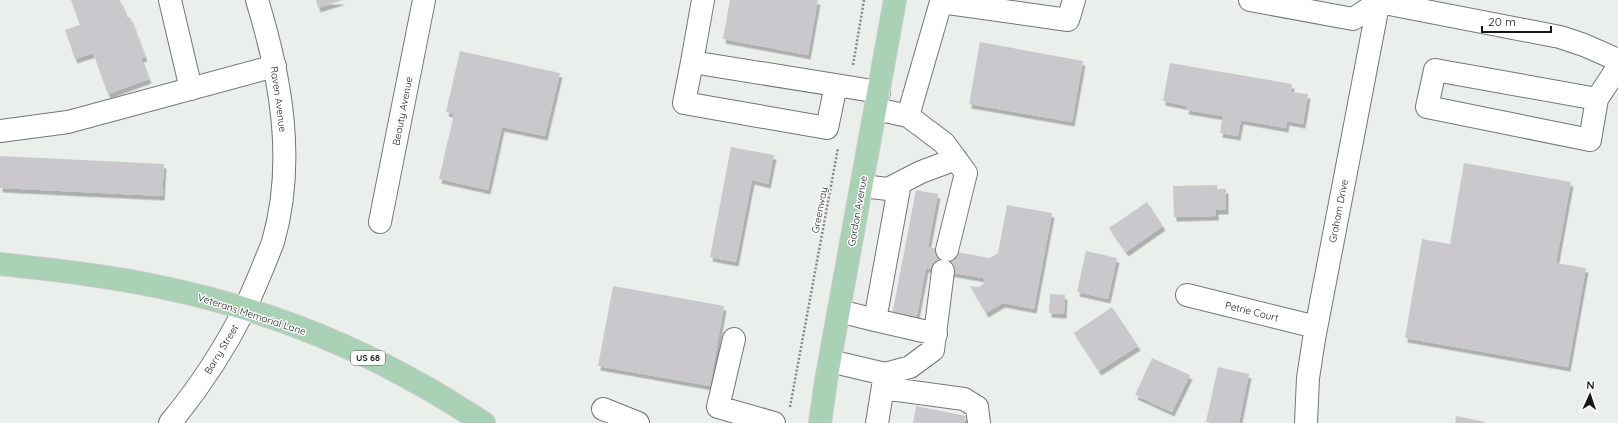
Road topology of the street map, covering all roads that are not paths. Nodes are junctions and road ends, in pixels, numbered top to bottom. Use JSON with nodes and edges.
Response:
{"nodes":[{"id":1,"x":170,"y":0,"type":"edge"},
{"id":2,"x":257,"y":0,"type":"edge"},
{"id":3,"x":424,"y":0,"type":"edge"},
{"id":4,"x":703,"y":0,"type":"edge"},
{"id":5,"x":895,"y":0,"type":"edge"},
{"id":6,"x":1074,"y":0,"type":"edge"},
{"id":7,"x":1250,"y":0,"type":"edge"},
{"id":8,"x":934,"y":1,"type":"edge"},
{"id":9,"x":1379,"y":1,"type":"edge"},
{"id":10,"x":1618,"y":60,"type":"edge"},
{"id":11,"x":692,"y":62,"type":"junction"},
{"id":12,"x":275,"y":66,"type":"junction"},
{"id":13,"x":1618,"y":67,"type":"edge"},
{"id":14,"x":843,"y":86,"type":"junction"},
{"id":15,"x":192,"y":89,"type":"junction"},
{"id":16,"x":1597,"y":99,"type":"junction"},
{"id":17,"x":878,"y":100,"type":"junction"},
{"id":18,"x":908,"y":116,"type":"junction"},
{"id":19,"x":0,"y":131,"type":"edge"},
{"id":20,"x":956,"y":160,"type":"junction"},
{"id":21,"x":900,"y":183,"type":"junction"},
{"id":22,"x":862,"y":186,"type":"junction"},
{"id":23,"x":281,"y":200,"type":"joint"},
{"id":24,"x":380,"y":222,"type":"dead end"},
{"id":25,"x":0,"y":264,"type":"edge"},
{"id":26,"x":1187,"y":295,"type":"dead end"},
{"id":27,"x":244,"y":309,"type":"junction"},
{"id":28,"x":839,"y":311,"type":"junction"},
{"id":29,"x":875,"y":320,"type":"junction"},
{"id":30,"x":1316,"y":327,"type":"junction"},
{"id":31,"x":936,"y":334,"type":"junction"},
{"id":32,"x":734,"y":339,"type":"dead end"},
{"id":33,"x":830,"y":362,"type":"junction"},
{"id":34,"x":884,"y":381,"type":"junction"},
{"id":35,"x":603,"y":409,"type":"dead end"},
{"id":36,"x":714,"y":415,"type":"edge"},
{"id":37,"x":180,"y":420,"type":"edge"},
{"id":38,"x":484,"y":423,"type":"edge"},
{"id":39,"x":638,"y":423,"type":"edge"},
{"id":40,"x":774,"y":423,"type":"edge"},
{"id":41,"x":820,"y":423,"type":"edge"},
{"id":42,"x":877,"y":423,"type":"edge"},
{"id":43,"x":980,"y":423,"type":"edge"},
{"id":44,"x":1306,"y":423,"type":"edge"}],
"edges":[{"from":1,"to":15,"type":"street"},
{"from":2,"to":12,"type":"street","name":"Raven Avenue"},
{"from":3,"to":24,"type":"street","name":"Beauty Avenue"},
{"from":4,"to":11,"type":"street"},
{"from":5,"to":17,"type":"main road","name":"Gordon Avenue"},
{"from":6,"to":8,"type":"street"},
{"from":7,"to":9,"type":"street"},
{"from":8,"to":18,"type":"street"},
{"from":9,"to":10,"type":"street"},
{"from":9,"to":30,"type":"street","name":"Graham Drive"},
{"from":11,"to":14,"type":"street"},
{"from":11,"to":14,"type":"street"},
{"from":12,"to":15,"type":"street"},
{"from":12,"to":23,"type":"street","name":"Raven Avenue"},
{"from":13,"to":16,"type":"street"},
{"from":14,"to":17,"type":"street"},
{"from":15,"to":19,"type":"street"},
{"from":16,"to":16,"type":"street"},
{"from":17,"to":18,"type":"street"},
{"from":17,"to":22,"type":"main road","name":"Gordon Avenue"},
{"from":18,"to":20,"type":"street"},
{"from":20,"to":21,"type":"street"},
{"from":20,"to":31,"type":"street"},
{"from":21,"to":22,"type":"street"},
{"from":21,"to":29,"type":"street"},
{"from":22,"to":28,"type":"main road","name":"Gordon Avenue"},
{"from":23,"to":27,"type":"street","name":"Barry Street"},
{"from":25,"to":27,"type":"main road","name":"Veterans Memorial Lane","number":"US 68"},
{"from":26,"to":30,"type":"street","name":"Petrie Court"},
{"from":27,"to":37,"type":"street","name":"Barry Street"},
{"from":27,"to":38,"type":"main road","name":"Veterans Memorial Lane","number":"US 68"},
{"from":28,"to":29,"type":"street"},
{"from":28,"to":33,"type":"main road","name":"Gordon Avenue"},
{"from":29,"to":31,"type":"street"},
{"from":30,"to":44,"type":"street","name":"Graham Drive"},
{"from":31,"to":34,"type":"street"},
{"from":32,"to":36,"type":"street"},
{"from":33,"to":34,"type":"street"},
{"from":33,"to":41,"type":"main road","name":"Gordon Avenue"},
{"from":34,"to":42,"type":"street"},
{"from":34,"to":43,"type":"street"},
{"from":35,"to":39,"type":"street"},
{"from":36,"to":40,"type":"street"}]}
